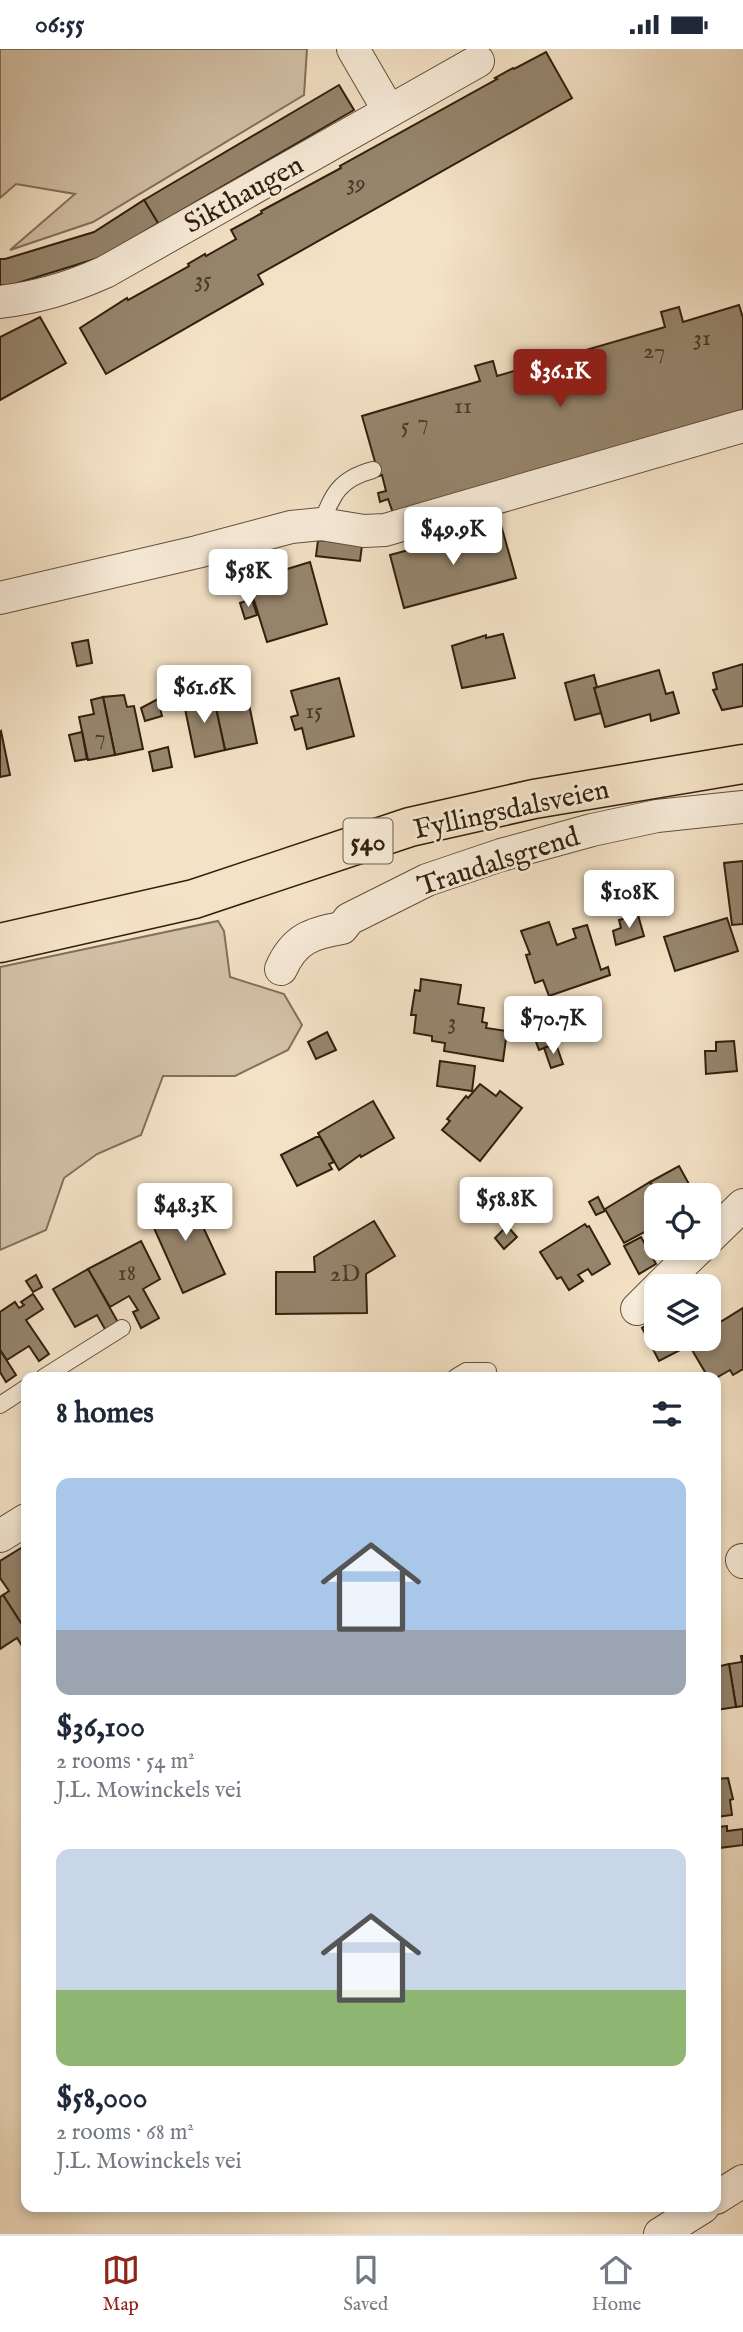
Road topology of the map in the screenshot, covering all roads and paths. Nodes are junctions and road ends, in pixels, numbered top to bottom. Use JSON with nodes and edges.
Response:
{"nodes":[{"id":1,"x":353,"y":49,"type":"edge"},
{"id":2,"x":478,"y":61,"type":"dead end"},
{"id":3,"x":389,"y":111,"type":"junction"},
{"id":4,"x":0,"y":302,"type":"edge"},
{"id":5,"x":743,"y":426,"type":"edge"},
{"id":6,"x":373,"y":470,"type":"dead end"},
{"id":7,"x":321,"y":524,"type":"junction"},
{"id":8,"x":0,"y":598,"type":"edge"},
{"id":9,"x":743,"y":764,"type":"edge"},
{"id":10,"x":743,"y":807,"type":"edge"},
{"id":11,"x":0,"y":943,"type":"edge"},
{"id":12,"x":281,"y":969,"type":"dead end"},
{"id":13,"x":743,"y":1205,"type":"edge"},
{"id":14,"x":721,"y":1226,"type":"edge"},
{"id":15,"x":687,"y":1260,"type":"edge"},
{"id":16,"x":672,"y":1274,"type":"edge"},
{"id":17,"x":122,"y":1328,"type":"dead end"},
{"id":18,"x":488,"y":1371,"type":"dead end"},
{"id":19,"x":52,"y":1372,"type":"edge"},
{"id":20,"x":464,"y":1372,"type":"edge"},
{"id":21,"x":21,"y":1391,"type":"edge"},
{"id":22,"x":0,"y":1405,"type":"edge"},
{"id":23,"x":21,"y":1523,"type":"edge"},
{"id":24,"x":0,"y":1536,"type":"edge"},
{"id":25,"x":743,"y":2181,"type":"edge"},
{"id":26,"x":721,"y":2195,"type":"edge"},
{"id":27,"x":695,"y":2212,"type":"edge"},
{"id":28,"x":660,"y":2234,"type":"edge"}],
"edges":[{"from":1,"to":3,"type":"street"},
{"from":2,"to":3,"type":"street","name":"Sikthaugen"},
{"from":3,"to":4,"type":"street","name":"Sikthaugen"},
{"from":5,"to":7,"type":"street"},
{"from":6,"to":7,"type":"lane"},
{"from":7,"to":8,"type":"street"},
{"from":9,"to":11,"type":"main road","name":"Fyllingsdalsveien","number":"540"},
{"from":10,"to":12,"type":"street","name":"Traudalsgrend"},
{"from":13,"to":14,"type":"street"},
{"from":15,"to":16,"type":"street"},
{"from":17,"to":19,"type":"lane"},
{"from":18,"to":20,"type":"lane"},
{"from":21,"to":22,"type":"lane"},
{"from":23,"to":24,"type":"street"},
{"from":25,"to":26,"type":"street"},
{"from":27,"to":28,"type":"street"}]}
